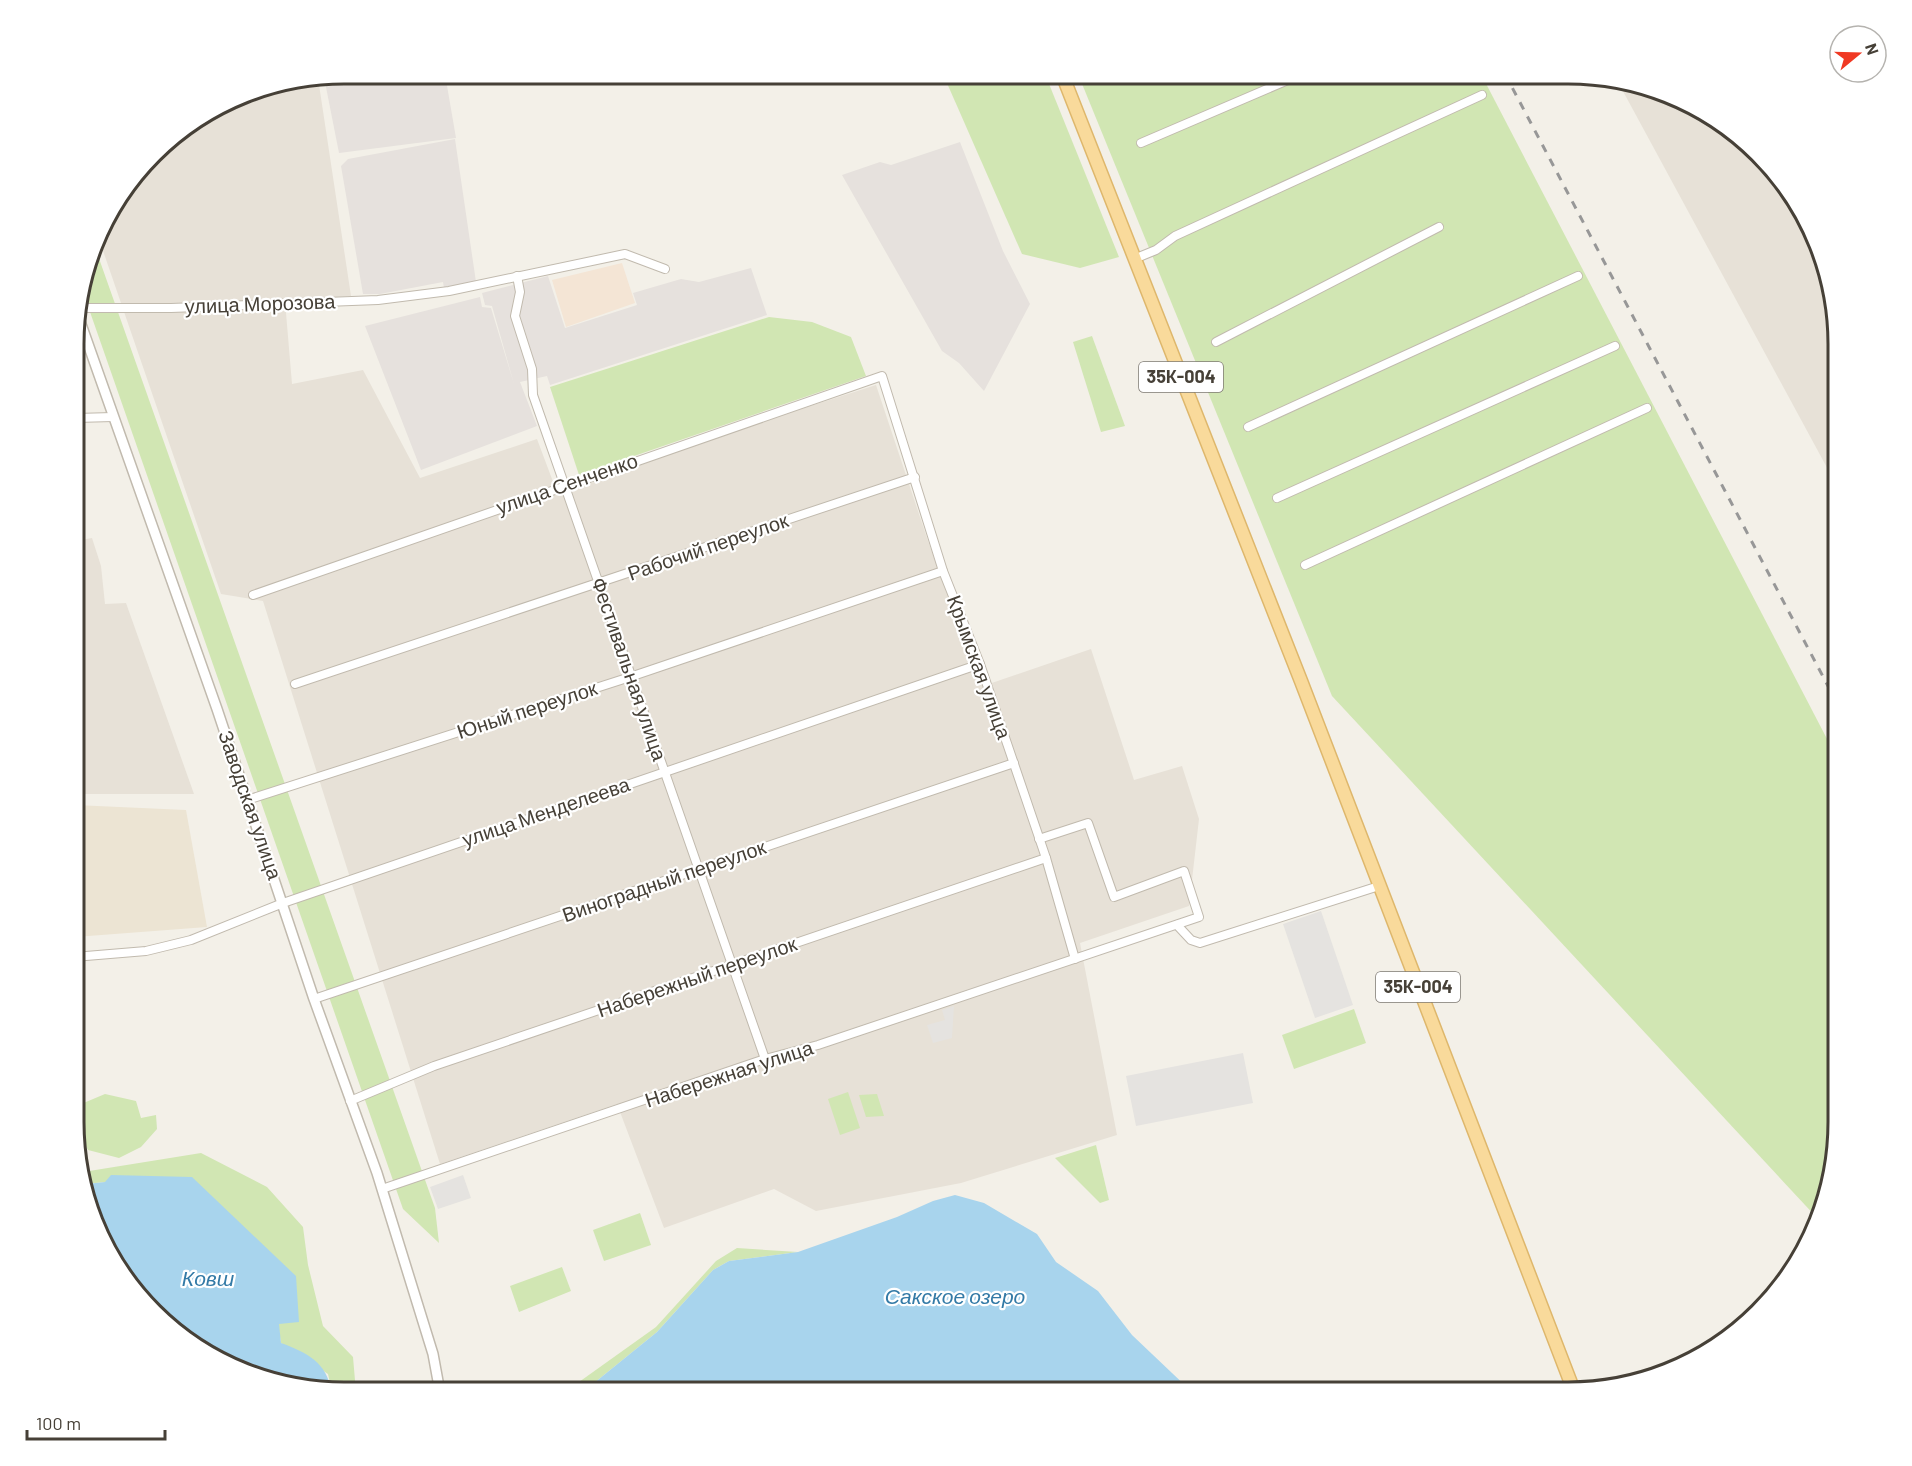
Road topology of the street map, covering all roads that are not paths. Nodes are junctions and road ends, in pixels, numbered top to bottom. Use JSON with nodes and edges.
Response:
{"nodes":[{"id":1,"x":1066,"y":84,"type":"edge"},
{"id":2,"x":1279,"y":84,"type":"edge"},
{"id":3,"x":1482,"y":94,"type":"dead end"},
{"id":4,"x":1141,"y":143,"type":"dead end"},
{"id":5,"x":1439,"y":228,"type":"dead end"},
{"id":6,"x":1134,"y":259,"type":"junction"},
{"id":7,"x":665,"y":269,"type":"dead end"},
{"id":8,"x":517,"y":276,"type":"junction"},
{"id":9,"x":1578,"y":276,"type":"dead end"},
{"id":10,"x":86,"y":309,"type":"edge"},
{"id":11,"x":85,"y":334,"type":"edge"},
{"id":12,"x":1216,"y":342,"type":"dead end"},
{"id":13,"x":1615,"y":346,"type":"dead end"},
{"id":14,"x":882,"y":376,"type":"joint"},
{"id":15,"x":1647,"y":408,"type":"dead end"},
{"id":16,"x":113,"y":417,"type":"junction"},
{"id":17,"x":84,"y":418,"type":"edge"},
{"id":18,"x":1248,"y":427,"type":"dead end"},
{"id":19,"x":915,"y":477,"type":"junction"},
{"id":20,"x":564,"y":485,"type":"junction"},
{"id":21,"x":1277,"y":498,"type":"dead end"},
{"id":22,"x":1305,"y":565,"type":"dead end"},
{"id":23,"x":943,"y":571,"type":"junction"},
{"id":24,"x":599,"y":584,"type":"junction"},
{"id":25,"x":253,"y":595,"type":"dead end"},
{"id":26,"x":980,"y":664,"type":"junction"},
{"id":27,"x":632,"y":676,"type":"junction"},
{"id":28,"x":295,"y":684,"type":"dead end"},
{"id":29,"x":1014,"y":763,"type":"junction"},
{"id":30,"x":665,"y":772,"type":"junction"},
{"id":31,"x":247,"y":800,"type":"junction"},
{"id":32,"x":1039,"y":838,"type":"junction"},
{"id":33,"x":1046,"y":858,"type":"junction"},
{"id":34,"x":699,"y":869,"type":"junction"},
{"id":35,"x":1379,"y":886,"type":"junction"},
{"id":36,"x":283,"y":903,"type":"junction"},
{"id":37,"x":1177,"y":925,"type":"junction"},
{"id":38,"x":84,"y":956,"type":"edge"},
{"id":39,"x":1075,"y":959,"type":"junction"},
{"id":40,"x":732,"y":966,"type":"junction"},
{"id":41,"x":314,"y":999,"type":"junction"},
{"id":42,"x":765,"y":1059,"type":"junction"},
{"id":43,"x":350,"y":1101,"type":"junction"},
{"id":44,"x":382,"y":1190,"type":"junction"},
{"id":45,"x":438,"y":1382,"type":"edge"},
{"id":46,"x":1570,"y":1382,"type":"edge"}],
"edges":[{"from":1,"to":6,"type":"main road","number":"35К-004"},
{"from":2,"to":4,"type":"street"},
{"from":3,"to":6,"type":"street"},
{"from":5,"to":12,"type":"street"},
{"from":6,"to":35,"type":"main road","number":"35К-004"},
{"from":7,"to":8,"type":"street","name":"улица Морозова"},
{"from":8,"to":10,"type":"street","name":"улица Морозова"},
{"from":8,"to":20,"type":"street","name":"Фестивальная улица"},
{"from":9,"to":18,"type":"street"},
{"from":11,"to":16,"type":"street","name":"Заводская улица"},
{"from":13,"to":21,"type":"street"},
{"from":14,"to":19,"type":"street","name":"Крымская улица"},
{"from":14,"to":20,"type":"street","name":"улица Сенченко"},
{"from":15,"to":22,"type":"street"},
{"from":16,"to":17,"type":"street"},
{"from":16,"to":31,"type":"street","name":"Заводская улица"},
{"from":19,"to":23,"type":"street","name":"Крымская улица"},
{"from":19,"to":24,"type":"street","name":"Рабочий переулок"},
{"from":20,"to":24,"type":"street","name":"Фестивальная улица"},
{"from":20,"to":25,"type":"street","name":"улица Сенченко"},
{"from":23,"to":26,"type":"street","name":"Крымская улица"},
{"from":23,"to":27,"type":"street","name":"Юный переулок"},
{"from":24,"to":27,"type":"street","name":"Фестивальная улица"},
{"from":24,"to":28,"type":"street","name":"Рабочий переулок"},
{"from":26,"to":29,"type":"street","name":"Крымская улица"},
{"from":26,"to":30,"type":"street","name":"улица Менделеева"},
{"from":27,"to":30,"type":"street","name":"Фестивальная улица"},
{"from":27,"to":31,"type":"street","name":"Юный переулок"},
{"from":29,"to":32,"type":"street","name":"Крымская улица"},
{"from":29,"to":34,"type":"street","name":"Виноградный переулок"},
{"from":30,"to":34,"type":"street","name":"Фестивальная улица"},
{"from":30,"to":36,"type":"street","name":"улица Менделеева"},
{"from":31,"to":36,"type":"street","name":"Заводская улица"},
{"from":32,"to":33,"type":"street","name":"Крымская улица"},
{"from":32,"to":37,"type":"street","name":"Набережная улица"},
{"from":33,"to":39,"type":"street","name":"Крымская улица"},
{"from":33,"to":40,"type":"street","name":"Набережный переулок"},
{"from":34,"to":40,"type":"street","name":"Фестивальная улица"},
{"from":34,"to":41,"type":"street","name":"Виноградный переулок"},
{"from":35,"to":37,"type":"street"},
{"from":35,"to":46,"type":"main road","number":"35К-004"},
{"from":36,"to":38,"type":"street","name":"улица Менделеева"},
{"from":36,"to":41,"type":"street","name":"Заводская улица"},
{"from":37,"to":39,"type":"street","name":"Набережная улица"},
{"from":39,"to":42,"type":"street","name":"Набережная улица"},
{"from":40,"to":42,"type":"street","name":"Фестивальная улица"},
{"from":40,"to":43,"type":"street","name":"Набережный переулок"},
{"from":41,"to":43,"type":"street","name":"Заводская улица"},
{"from":42,"to":44,"type":"street","name":"Набережная улица"},
{"from":43,"to":44,"type":"street","name":"Заводская улица"},
{"from":44,"to":45,"type":"street","name":"Заводская улица"}]}
